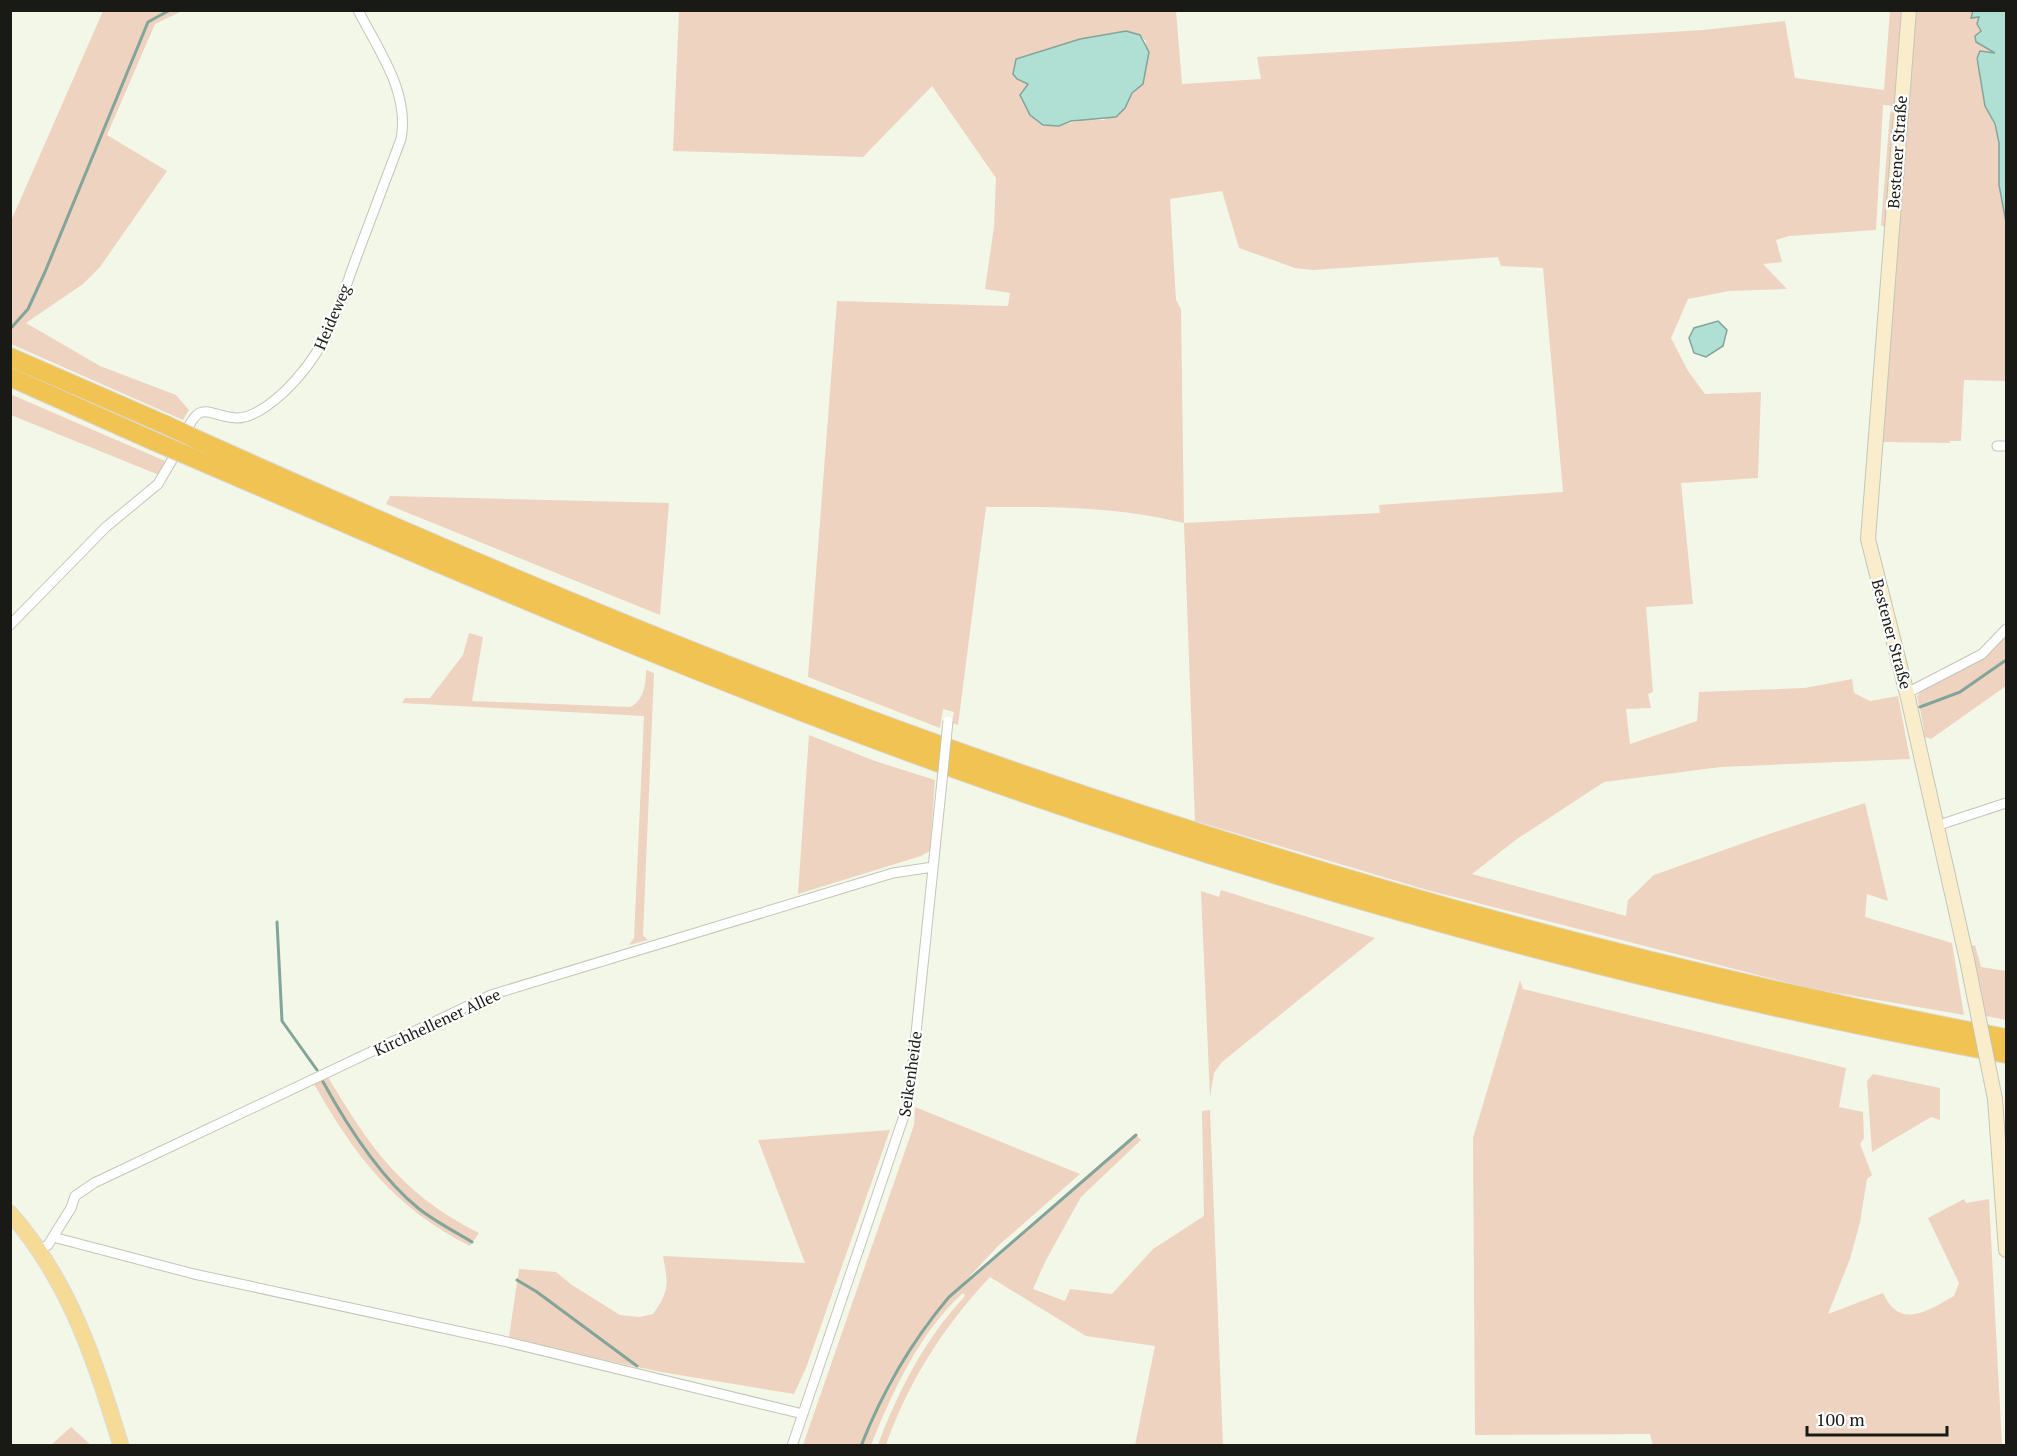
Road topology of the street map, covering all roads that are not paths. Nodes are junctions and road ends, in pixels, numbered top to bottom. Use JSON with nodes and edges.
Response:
{"nodes":[{"id":1,"x":358,"y":10,"type":"edge"},
{"id":2,"x":1909,"y":10,"type":"edge"},
{"id":3,"x":10,"y":357,"type":"edge"},
{"id":4,"x":10,"y":377,"type":"edge"},
{"id":5,"x":10,"y":625,"type":"edge"},
{"id":6,"x":2007,"y":629,"type":"edge"},
{"id":7,"x":1908,"y":696,"type":"junction"},
{"id":8,"x":948,"y":721,"type":"dead end"},
{"id":9,"x":2007,"y":803,"type":"edge"},
{"id":10,"x":1936,"y":826,"type":"junction"},
{"id":11,"x":933,"y":867,"type":"junction"},
{"id":12,"x":2007,"y":1038,"type":"edge"},
{"id":13,"x":2007,"y":1054,"type":"edge"},
{"id":14,"x":10,"y":1213,"type":"edge"},
{"id":15,"x":53,"y":1237,"type":"junction"},
{"id":16,"x":38,"y":1250,"type":"junction"},
{"id":17,"x":2007,"y":1250,"type":"edge"},
{"id":18,"x":803,"y":1414,"type":"junction"},
{"id":19,"x":121,"y":1446,"type":"edge"},
{"id":20,"x":792,"y":1446,"type":"edge"}],
"edges":[{"from":1,"to":5,"type":"street","name":"Heideweg"},
{"from":2,"to":7,"type":"street","name":"Bestener Straße"},
{"from":3,"to":12,"type":"highway","bridge":true},
{"from":4,"to":13,"type":"highway","bridge":true},
{"from":6,"to":7,"type":"street"},
{"from":7,"to":10,"type":"street","name":"Bestener Straße"},
{"from":8,"to":11,"type":"street","name":"Seikenheide","bridge":true},
{"from":9,"to":10,"type":"street"},
{"from":10,"to":17,"type":"street","name":"Bestener Straße","bridge":true},
{"from":11,"to":15,"type":"street","name":"Kirchhellener Allee"},
{"from":11,"to":18,"type":"street","name":"Seikenheide"},
{"from":14,"to":16,"type":"main road"},
{"from":15,"to":16,"type":"street","name":"Kirchhellener Allee"},
{"from":15,"to":18,"type":"street"},
{"from":16,"to":19,"type":"main road"},
{"from":18,"to":20,"type":"street","name":"Seikenheide"}]}
